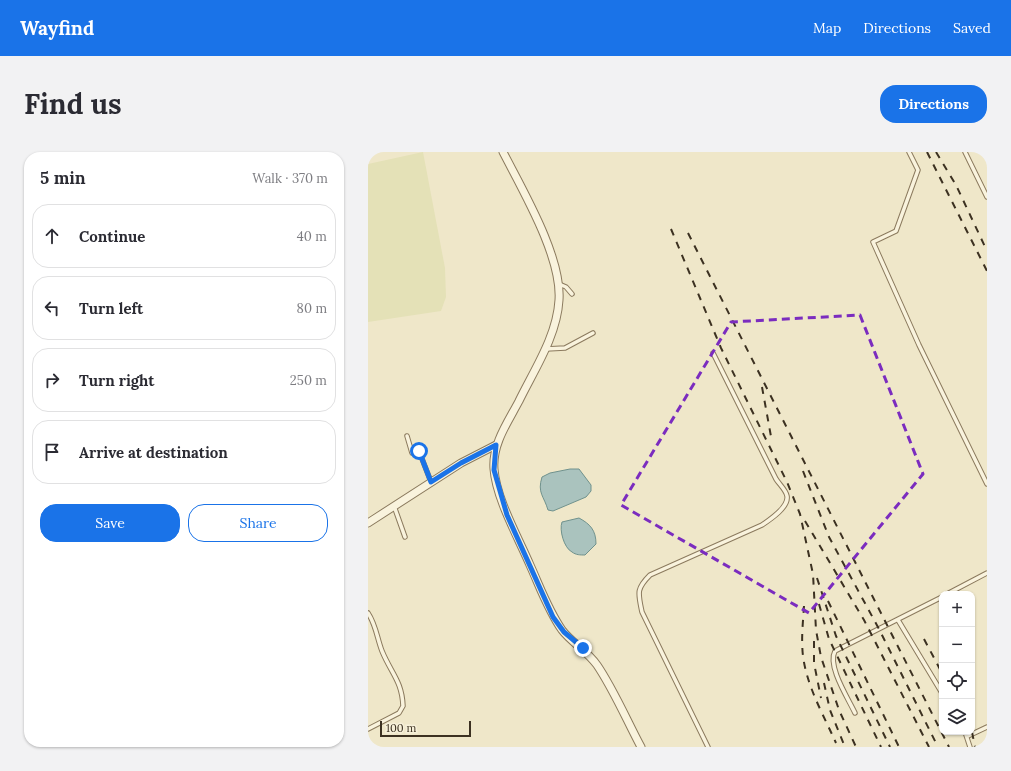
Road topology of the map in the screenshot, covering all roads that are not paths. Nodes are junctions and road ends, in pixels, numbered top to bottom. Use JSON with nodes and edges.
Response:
{"nodes":[{"id":1,"x":503,"y":152,"type":"edge"},
{"id":2,"x":909,"y":152,"type":"edge"},
{"id":3,"x":965,"y":152,"type":"edge"},
{"id":4,"x":987,"y":197,"type":"edge"},
{"id":5,"x":558,"y":284,"type":"junction"},
{"id":6,"x":572,"y":294,"type":"dead end"},
{"id":7,"x":593,"y":333,"type":"dead end"},
{"id":8,"x":545,"y":349,"type":"junction"},
{"id":9,"x":713,"y":353,"type":"dead end"},
{"id":10,"x":407,"y":436,"type":"dead end"},
{"id":11,"x":496,"y":445,"type":"junction"},
{"id":12,"x":431,"y":482,"type":"junction"},
{"id":13,"x":987,"y":484,"type":"edge"},
{"id":14,"x":394,"y":506,"type":"junction"},
{"id":15,"x":368,"y":523,"type":"edge"},
{"id":16,"x":405,"y":537,"type":"dead end"},
{"id":17,"x":987,"y":574,"type":"edge"},
{"id":18,"x":953,"y":591,"type":"edge"},
{"id":19,"x":939,"y":599,"type":"edge"},
{"id":20,"x":368,"y":613,"type":"edge"},
{"id":21,"x":898,"y":620,"type":"junction"},
{"id":22,"x":939,"y":688,"type":"edge"},
{"id":23,"x":855,"y":713,"type":"dead end"},
{"id":24,"x":987,"y":727,"type":"edge"},
{"id":25,"x":368,"y":729,"type":"edge"},
{"id":26,"x":975,"y":731,"type":"edge"},
{"id":27,"x":966,"y":735,"type":"edge"},
{"id":28,"x":641,"y":747,"type":"edge"},
{"id":29,"x":708,"y":747,"type":"edge"},
{"id":30,"x":970,"y":747,"type":"edge"}],
"edges":[{"from":1,"to":5,"type":"street"},
{"from":2,"to":13,"type":"lane"},
{"from":3,"to":4,"type":"lane"},
{"from":5,"to":6,"type":"lane"},
{"from":5,"to":8,"type":"street"},
{"from":7,"to":8,"type":"lane"},
{"from":8,"to":11,"type":"street"},
{"from":9,"to":29,"type":"lane"},
{"from":10,"to":12,"type":"lane"},
{"from":11,"to":12,"type":"street"},
{"from":11,"to":28,"type":"street"},
{"from":12,"to":14,"type":"street"},
{"from":14,"to":15,"type":"street"},
{"from":14,"to":16,"type":"lane"},
{"from":17,"to":18,"type":"lane"},
{"from":19,"to":21,"type":"lane"},
{"from":20,"to":25,"type":"lane"},
{"from":21,"to":22,"type":"lane"},
{"from":21,"to":23,"type":"lane"},
{"from":24,"to":26,"type":"lane"},
{"from":27,"to":30,"type":"lane"}]}
